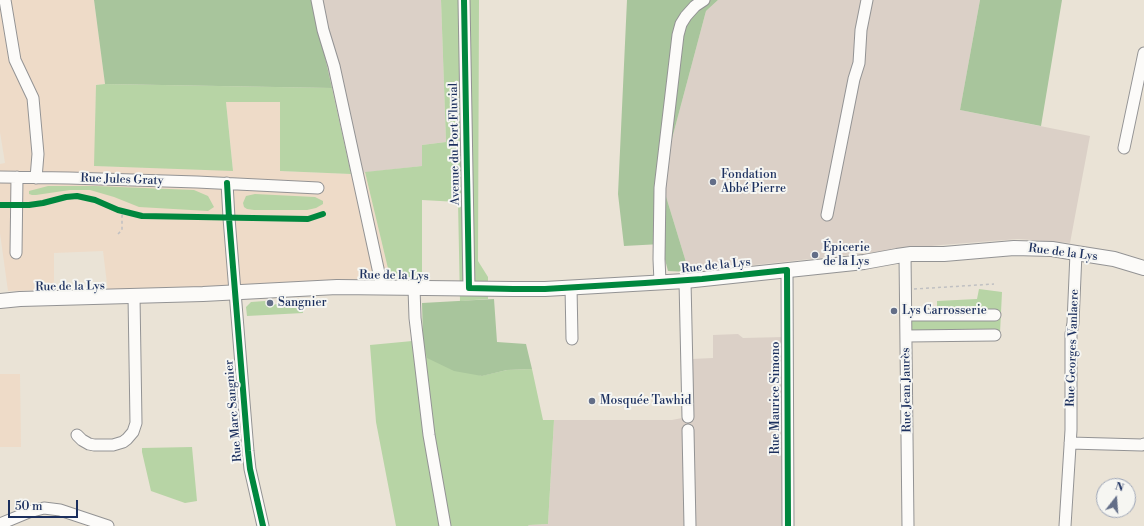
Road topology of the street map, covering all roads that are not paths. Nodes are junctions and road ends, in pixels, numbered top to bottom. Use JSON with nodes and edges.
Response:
{"nodes":[{"id":1,"x":5,"y":0,"type":"edge"},
{"id":2,"x":317,"y":0,"type":"edge"},
{"id":3,"x":464,"y":0,"type":"edge"},
{"id":4,"x":704,"y":0,"type":"edge"},
{"id":5,"x":867,"y":0,"type":"edge"},
{"id":6,"x":1144,"y":52,"type":"edge"},
{"id":7,"x":1124,"y":148,"type":"dead end"},
{"id":8,"x":0,"y":177,"type":"edge"},
{"id":9,"x":17,"y":177,"type":"junction"},
{"id":10,"x":36,"y":178,"type":"junction"},
{"id":11,"x":227,"y":183,"type":"junction"},
{"id":12,"x":318,"y":188,"type":"dead end"},
{"id":13,"x":827,"y":215,"type":"dead end"},
{"id":14,"x":16,"y":253,"type":"dead end"},
{"id":15,"x":1076,"y":253,"type":"junction"},
{"id":16,"x":905,"y":255,"type":"junction"},
{"id":17,"x":1144,"y":268,"type":"edge"},
{"id":18,"x":787,"y":270,"type":"junction"},
{"id":19,"x":685,"y":280,"type":"junction"},
{"id":20,"x":660,"y":282,"type":"junction"},
{"id":21,"x":382,"y":287,"type":"junction"},
{"id":22,"x":572,"y":287,"type":"junction"},
{"id":23,"x":414,"y":288,"type":"junction"},
{"id":24,"x":469,"y":288,"type":"junction"},
{"id":25,"x":235,"y":293,"type":"junction"},
{"id":26,"x":134,"y":296,"type":"junction"},
{"id":27,"x":0,"y":301,"type":"edge"},
{"id":28,"x":906,"y":315,"type":"junction"},
{"id":29,"x":995,"y":315,"type":"dead end"},
{"id":30,"x":995,"y":335,"type":"dead end"},
{"id":31,"x":907,"y":336,"type":"junction"},
{"id":32,"x":572,"y":340,"type":"dead end"},
{"id":33,"x":688,"y":417,"type":"dead end"},
{"id":34,"x":688,"y":430,"type":"dead end"},
{"id":35,"x":77,"y":435,"type":"dead end"},
{"id":36,"x":1070,"y":443,"type":"junction"},
{"id":37,"x":1143,"y":444,"type":"edge"},
{"id":38,"x":76,"y":521,"type":"edge"},
{"id":39,"x":0,"y":524,"type":"edge"},
{"id":40,"x":108,"y":526,"type":"edge"},
{"id":41,"x":263,"y":526,"type":"edge"},
{"id":42,"x":445,"y":526,"type":"edge"},
{"id":43,"x":690,"y":526,"type":"edge"},
{"id":44,"x":788,"y":526,"type":"edge"},
{"id":45,"x":908,"y":526,"type":"edge"},
{"id":46,"x":1065,"y":526,"type":"edge"}],
"edges":[{"from":1,"to":10,"type":"street"},
{"from":2,"to":21,"type":"street"},
{"from":3,"to":24,"type":"street","name":"Avenue du Port Fluvial"},
{"from":4,"to":20,"type":"street"},
{"from":5,"to":13,"type":"street"},
{"from":6,"to":7,"type":"street"},
{"from":8,"to":9,"type":"street","name":"Rue Jules Graty"},
{"from":9,"to":10,"type":"street","name":"Rue Jules Graty"},
{"from":9,"to":14,"type":"street"},
{"from":10,"to":11,"type":"street","name":"Rue Jules Graty"},
{"from":11,"to":12,"type":"street","name":"Rue Jules Graty"},
{"from":11,"to":25,"type":"street"},
{"from":15,"to":16,"type":"main road","name":"Rue de la Lys"},
{"from":15,"to":17,"type":"main road","name":"Rue de la Lys"},
{"from":15,"to":36,"type":"street","name":"Rue Georges Vanlaere"},
{"from":16,"to":18,"type":"main road","name":"Rue de la Lys"},
{"from":16,"to":28,"type":"street","name":"Rue Jean Jaurès"},
{"from":18,"to":19,"type":"main road","name":"Rue de la Lys"},
{"from":18,"to":44,"type":"street","name":"Rue Maurice Simono"},
{"from":19,"to":20,"type":"main road","name":"Rue de la Lys"},
{"from":19,"to":33,"type":"street"},
{"from":20,"to":22,"type":"main road","name":"Rue de la Lys"},
{"from":21,"to":23,"type":"main road","name":"Rue de la Lys"},
{"from":21,"to":25,"type":"main road","name":"Rue de la Lys"},
{"from":22,"to":24,"type":"main road","name":"Rue de la Lys"},
{"from":22,"to":32,"type":"street"},
{"from":23,"to":24,"type":"main road","name":"Rue de la Lys"},
{"from":23,"to":42,"type":"street"},
{"from":25,"to":26,"type":"main road","name":"Rue de la Lys"},
{"from":25,"to":41,"type":"street","name":"Rue Marc Sangnier"},
{"from":26,"to":27,"type":"main road","name":"Rue de la Lys"},
{"from":26,"to":35,"type":"street"},
{"from":28,"to":29,"type":"street"},
{"from":28,"to":31,"type":"street","name":"Rue Jean Jaurès"},
{"from":30,"to":31,"type":"street"},
{"from":31,"to":45,"type":"street","name":"Rue Jean Jaurès"},
{"from":34,"to":43,"type":"street"},
{"from":36,"to":37,"type":"street"},
{"from":36,"to":46,"type":"street","name":"Rue Georges Vanlaere"},
{"from":38,"to":39,"type":"street"},
{"from":38,"to":40,"type":"street"}]}
